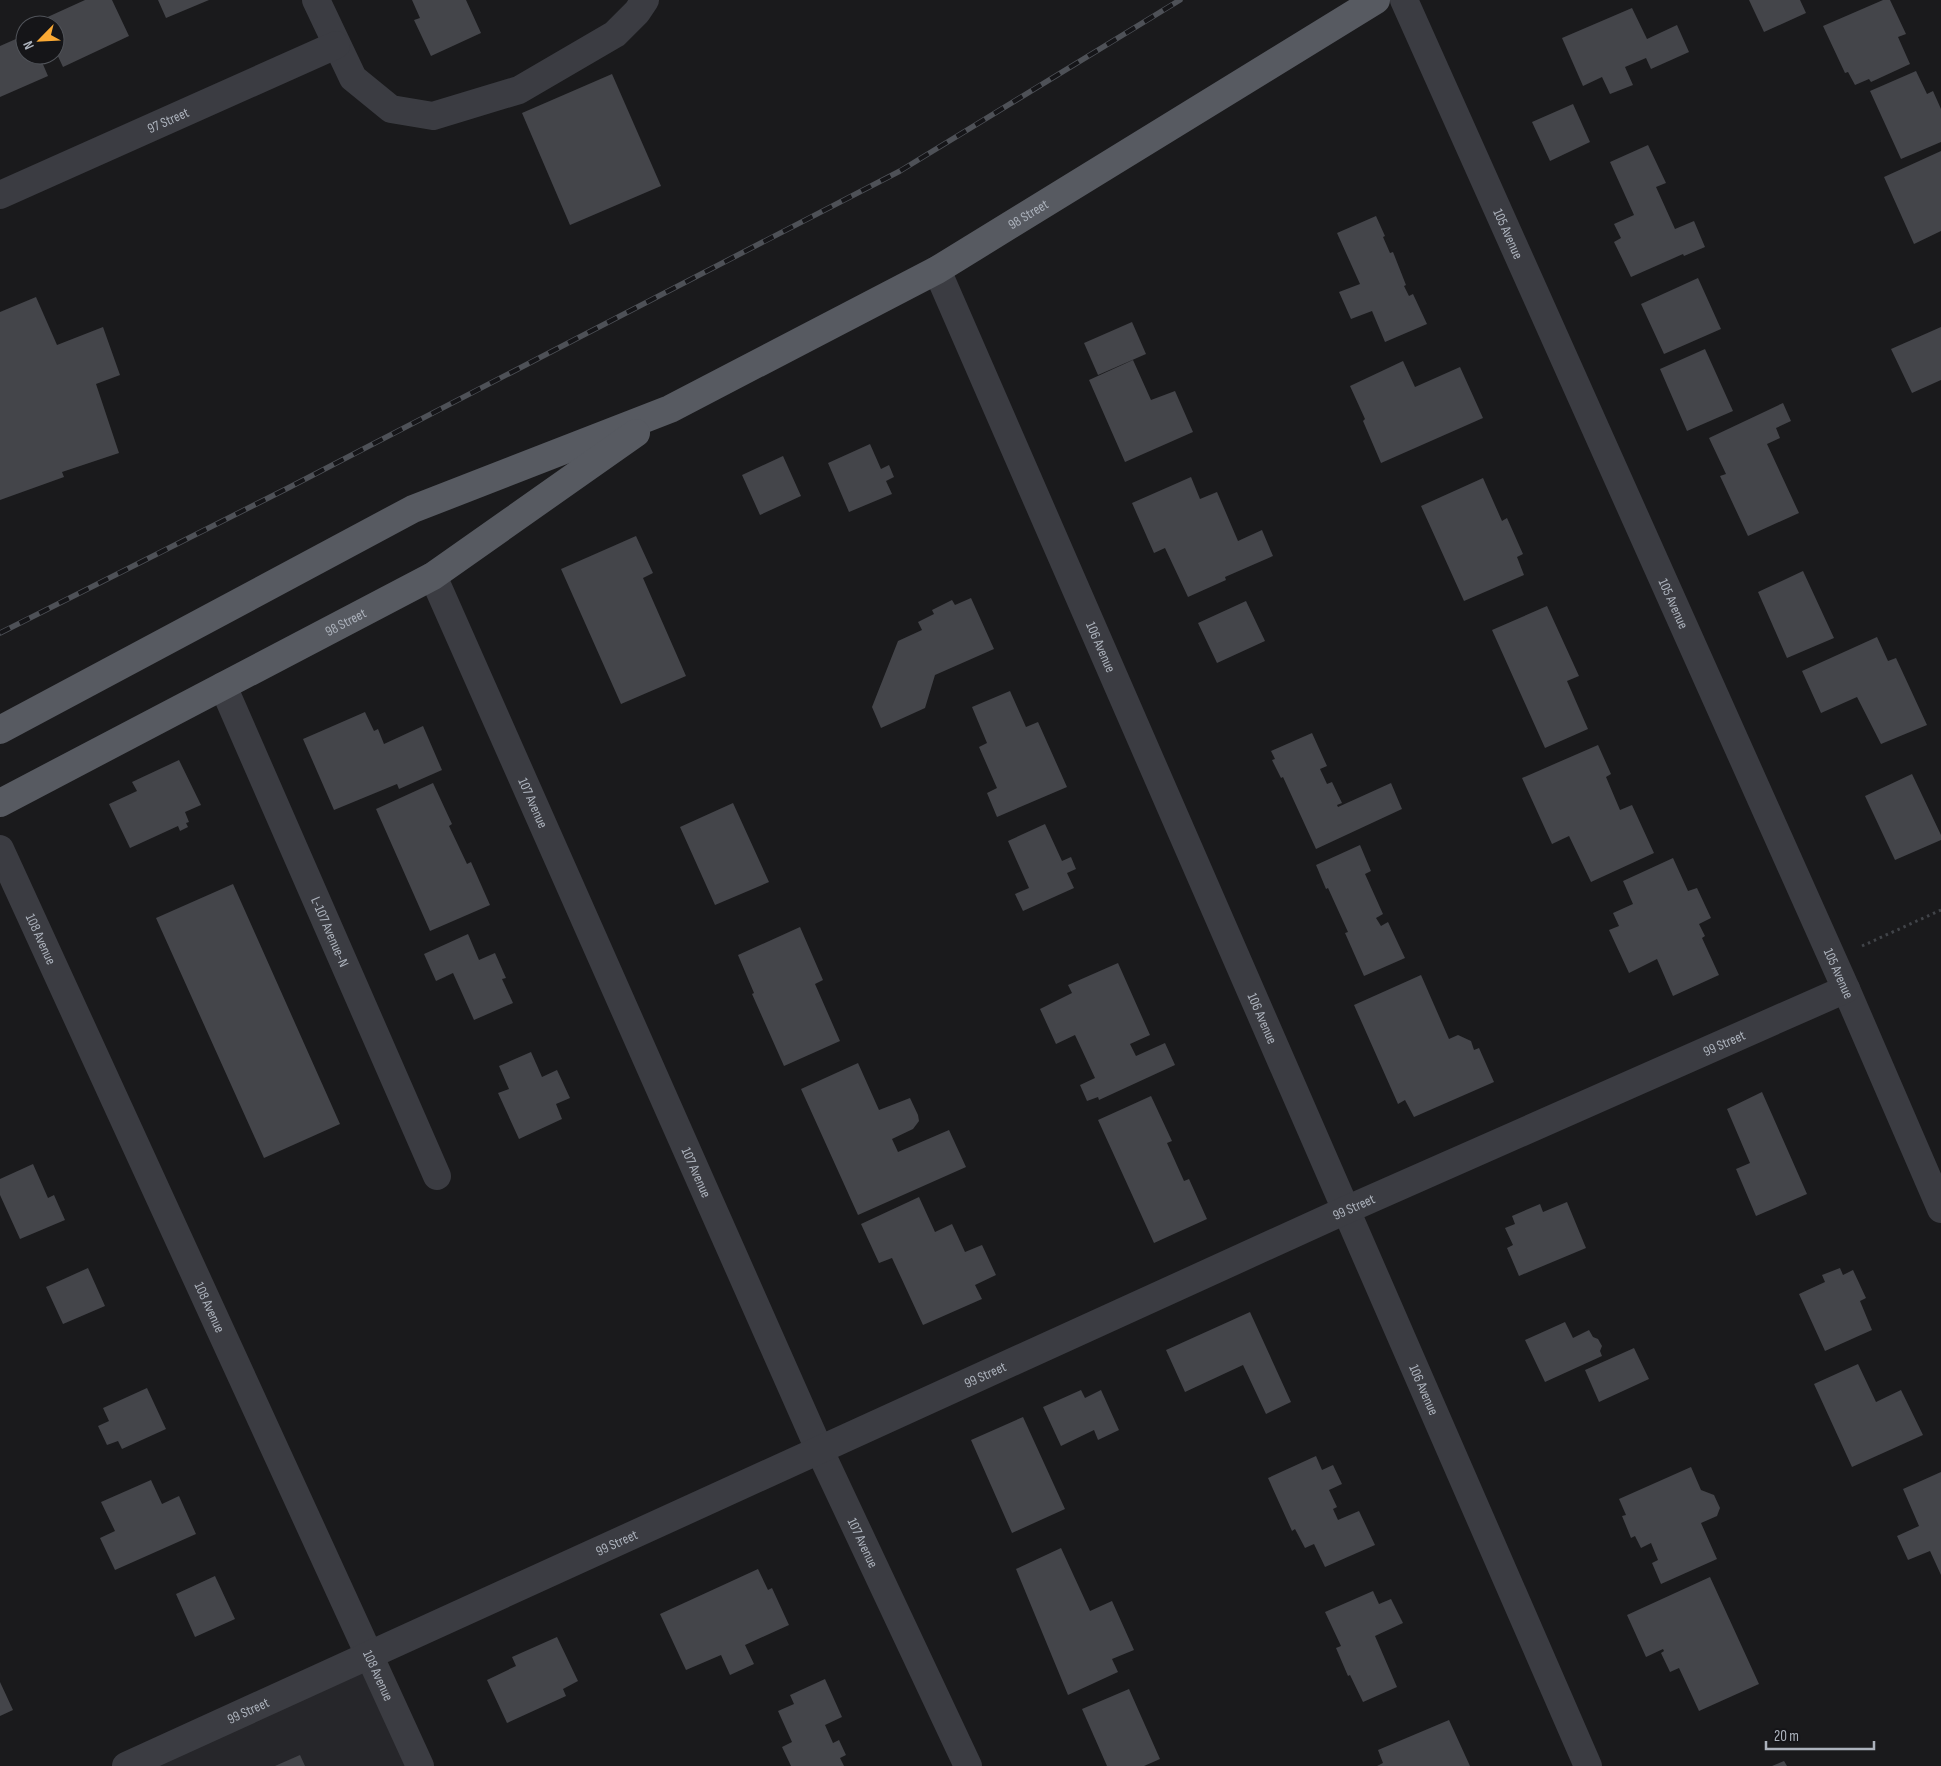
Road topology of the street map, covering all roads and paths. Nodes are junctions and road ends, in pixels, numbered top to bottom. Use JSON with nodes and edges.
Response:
{"nodes":[{"id":1,"x":316,"y":0,"type":"edge"},
{"id":2,"x":1376,"y":0,"type":"edge"},
{"id":3,"x":1404,"y":0,"type":"edge"},
{"id":4,"x":638,"y":4,"type":"edge"},
{"id":5,"x":336,"y":45,"type":"junction"},
{"id":6,"x":0,"y":195,"type":"edge"},
{"id":7,"x":936,"y":270,"type":"junction"},
{"id":8,"x":670,"y":408,"type":"junction"},
{"id":9,"x":433,"y":576,"type":"junction"},
{"id":10,"x":223,"y":686,"type":"junction"},
{"id":11,"x":0,"y":730,"type":"edge"},
{"id":12,"x":0,"y":803,"type":"edge"},
{"id":13,"x":0,"y":849,"type":"edge"},
{"id":14,"x":1941,"y":910,"type":"edge"},
{"id":15,"x":1832,"y":959,"type":"junction"},
{"id":16,"x":1846,"y":989,"type":"junction"},
{"id":17,"x":437,"y":1176,"type":"dead end"},
{"id":18,"x":1941,"y":1209,"type":"edge"},
{"id":19,"x":1346,"y":1210,"type":"junction"},
{"id":20,"x":819,"y":1449,"type":"junction"},
{"id":21,"x":371,"y":1656,"type":"junction"},
{"id":22,"x":126,"y":1766,"type":"edge"},
{"id":23,"x":420,"y":1766,"type":"edge"},
{"id":24,"x":968,"y":1766,"type":"edge"},
{"id":25,"x":1588,"y":1766,"type":"edge"}],
"edges":[{"from":1,"to":5,"type":"street"},
{"from":2,"to":7,"type":"main road","name":"98 Street"},
{"from":3,"to":15,"type":"street","name":"105 Avenue"},
{"from":4,"to":5,"type":"street"},
{"from":5,"to":6,"type":"street","name":"97 Street"},
{"from":7,"to":8,"type":"main road","name":"98 Street"},
{"from":7,"to":19,"type":"street","name":"106 Avenue"},
{"from":8,"to":9,"type":"main road","name":"98 Street"},
{"from":8,"to":11,"type":"main road","name":"98 Street"},
{"from":9,"to":10,"type":"main road","name":"98 Street"},
{"from":9,"to":20,"type":"street","name":"107 Avenue"},
{"from":10,"to":12,"type":"main road","name":"98 Street"},
{"from":10,"to":17,"type":"street","name":"L-107 Avenue-N"},
{"from":13,"to":21,"type":"street","name":"108 Avenue"},
{"from":14,"to":15,"type":"path"},
{"from":15,"to":16,"type":"street","name":"105 Avenue"},
{"from":16,"to":18,"type":"street","name":"105 Avenue"},
{"from":16,"to":19,"type":"street","name":"99 Street"},
{"from":19,"to":20,"type":"street","name":"99 Street"},
{"from":19,"to":25,"type":"street","name":"106 Avenue"},
{"from":20,"to":21,"type":"street","name":"99 Street"},
{"from":20,"to":24,"type":"street","name":"107 Avenue"},
{"from":21,"to":22,"type":"street","name":"99 Street"},
{"from":21,"to":23,"type":"street","name":"108 Avenue"}]}
